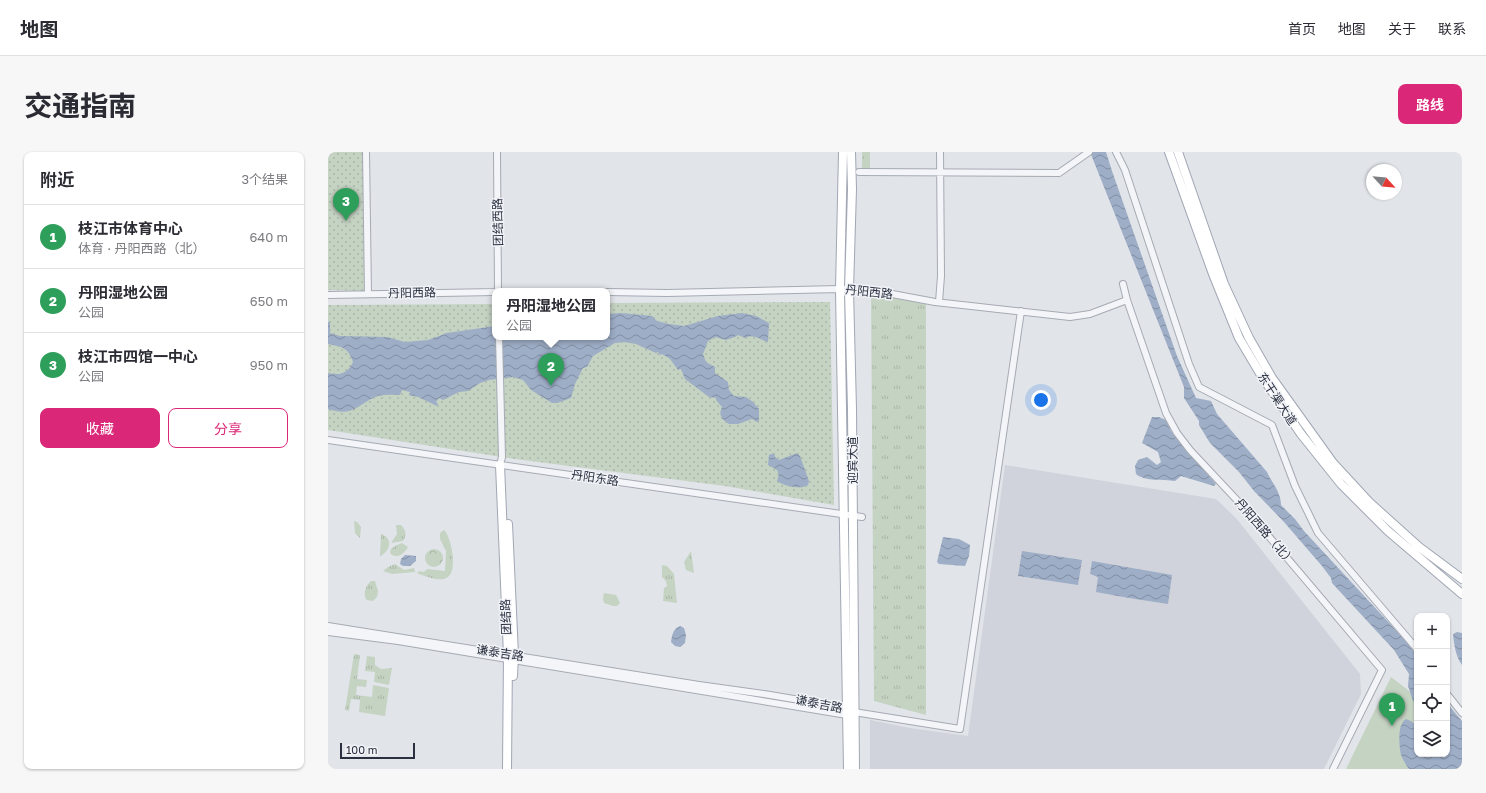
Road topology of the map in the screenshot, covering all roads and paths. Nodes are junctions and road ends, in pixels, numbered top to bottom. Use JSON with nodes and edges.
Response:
{"nodes":[{"id":1,"x":366,"y":152,"type":"edge"},
{"id":2,"x":497,"y":152,"type":"edge"},
{"id":3,"x":842,"y":152,"type":"edge"},
{"id":4,"x":851,"y":152,"type":"edge"},
{"id":5,"x":940,"y":152,"type":"edge"},
{"id":6,"x":1089,"y":152,"type":"edge"},
{"id":7,"x":1116,"y":152,"type":"edge"},
{"id":8,"x":1169,"y":152,"type":"edge"},
{"id":9,"x":1178,"y":152,"type":"edge"},
{"id":10,"x":859,"y":172,"type":"dead end"},
{"id":11,"x":940,"y":172,"type":"junction"},
{"id":12,"x":1123,"y":284,"type":"dead end"},
{"id":13,"x":498,"y":288,"type":"edge"},
{"id":14,"x":840,"y":289,"type":"junction"},
{"id":15,"x":849,"y":290,"type":"junction"},
{"id":16,"x":492,"y":292,"type":"edge"},
{"id":17,"x":610,"y":292,"type":"edge"},
{"id":18,"x":368,"y":294,"type":"junction"},
{"id":19,"x":328,"y":295,"type":"edge"},
{"id":20,"x":1126,"y":300,"type":"junction"},
{"id":21,"x":939,"y":302,"type":"junction"},
{"id":22,"x":1021,"y":311,"type":"junction"},
{"id":23,"x":499,"y":340,"type":"edge"},
{"id":24,"x":328,"y":440,"type":"edge"},
{"id":25,"x":503,"y":463,"type":"junction"},
{"id":26,"x":848,"y":515,"type":"junction"},
{"id":27,"x":862,"y":517,"type":"dead end"},
{"id":28,"x":1462,"y":579,"type":"edge"},
{"id":29,"x":1462,"y":594,"type":"edge"},
{"id":30,"x":328,"y":626,"type":"edge"},
{"id":31,"x":328,"y":632,"type":"edge"},
{"id":32,"x":1414,"y":645,"type":"edge"},
{"id":33,"x":511,"y":658,"type":"junction"},
{"id":34,"x":1450,"y":698,"type":"edge"},
{"id":35,"x":849,"y":712,"type":"junction"},
{"id":36,"x":1462,"y":713,"type":"edge"},
{"id":37,"x":507,"y":769,"type":"edge"},
{"id":38,"x":511,"y":769,"type":"edge"},
{"id":39,"x":848,"y":769,"type":"edge"},
{"id":40,"x":854,"y":769,"type":"edge"},
{"id":41,"x":1333,"y":769,"type":"edge"}],
"edges":[{"from":1,"to":18,"type":"street"},
{"from":2,"to":13,"type":"street","name":"团结西路"},
{"from":3,"to":14,"type":"main road","name":"迎宾大道"},
{"from":4,"to":15,"type":"main road","name":"迎宾大道"},
{"from":5,"to":11,"type":"street"},
{"from":6,"to":11,"type":"street"},
{"from":7,"to":32,"type":"street"},
{"from":8,"to":29,"type":"main road","name":"东干渠大道"},
{"from":9,"to":28,"type":"main road","name":"东干渠大道"},
{"from":10,"to":11,"type":"street"},
{"from":11,"to":21,"type":"street"},
{"from":12,"to":20,"type":"street","name":"丹阳西路（北）"},
{"from":14,"to":15,"type":"street","name":"丹阳西路"},
{"from":14,"to":17,"type":"street","name":"丹阳西路"},
{"from":14,"to":26,"type":"main road","name":"迎宾大道"},
{"from":15,"to":21,"type":"street","name":"丹阳西路"},
{"from":15,"to":26,"type":"main road","name":"迎宾大道"},
{"from":16,"to":18,"type":"street","name":"丹阳西路"},
{"from":18,"to":19,"type":"street","name":"丹阳西路"},
{"from":20,"to":22,"type":"street","name":"丹阳西路"},
{"from":20,"to":41,"type":"street","name":"丹阳西路（北）"},
{"from":21,"to":22,"type":"street","name":"丹阳西路"},
{"from":22,"to":35,"type":"street","name":"谦泰吉路"},
{"from":23,"to":25,"type":"street"},
{"from":24,"to":25,"type":"street","name":"丹阳东路"},
{"from":25,"to":26,"type":"street","name":"丹阳东路"},
{"from":25,"to":33,"type":"main road","name":"团结路"},
{"from":26,"to":27,"type":"street","name":"丹阳东路"},
{"from":26,"to":35,"type":"main road","name":"迎宾大道"},
{"from":30,"to":33,"type":"street","name":"谦泰吉路"},
{"from":31,"to":33,"type":"street","name":"谦泰吉路"},
{"from":33,"to":35,"type":"street","name":"谦泰吉路"},
{"from":33,"to":37,"type":"main road","name":"团结路"},
{"from":33,"to":38,"type":"main road","name":"团结路"},
{"from":34,"to":36,"type":"street"},
{"from":35,"to":39,"type":"main road","name":"迎宾大道"},
{"from":35,"to":40,"type":"main road","name":"迎宾大道"}]}
